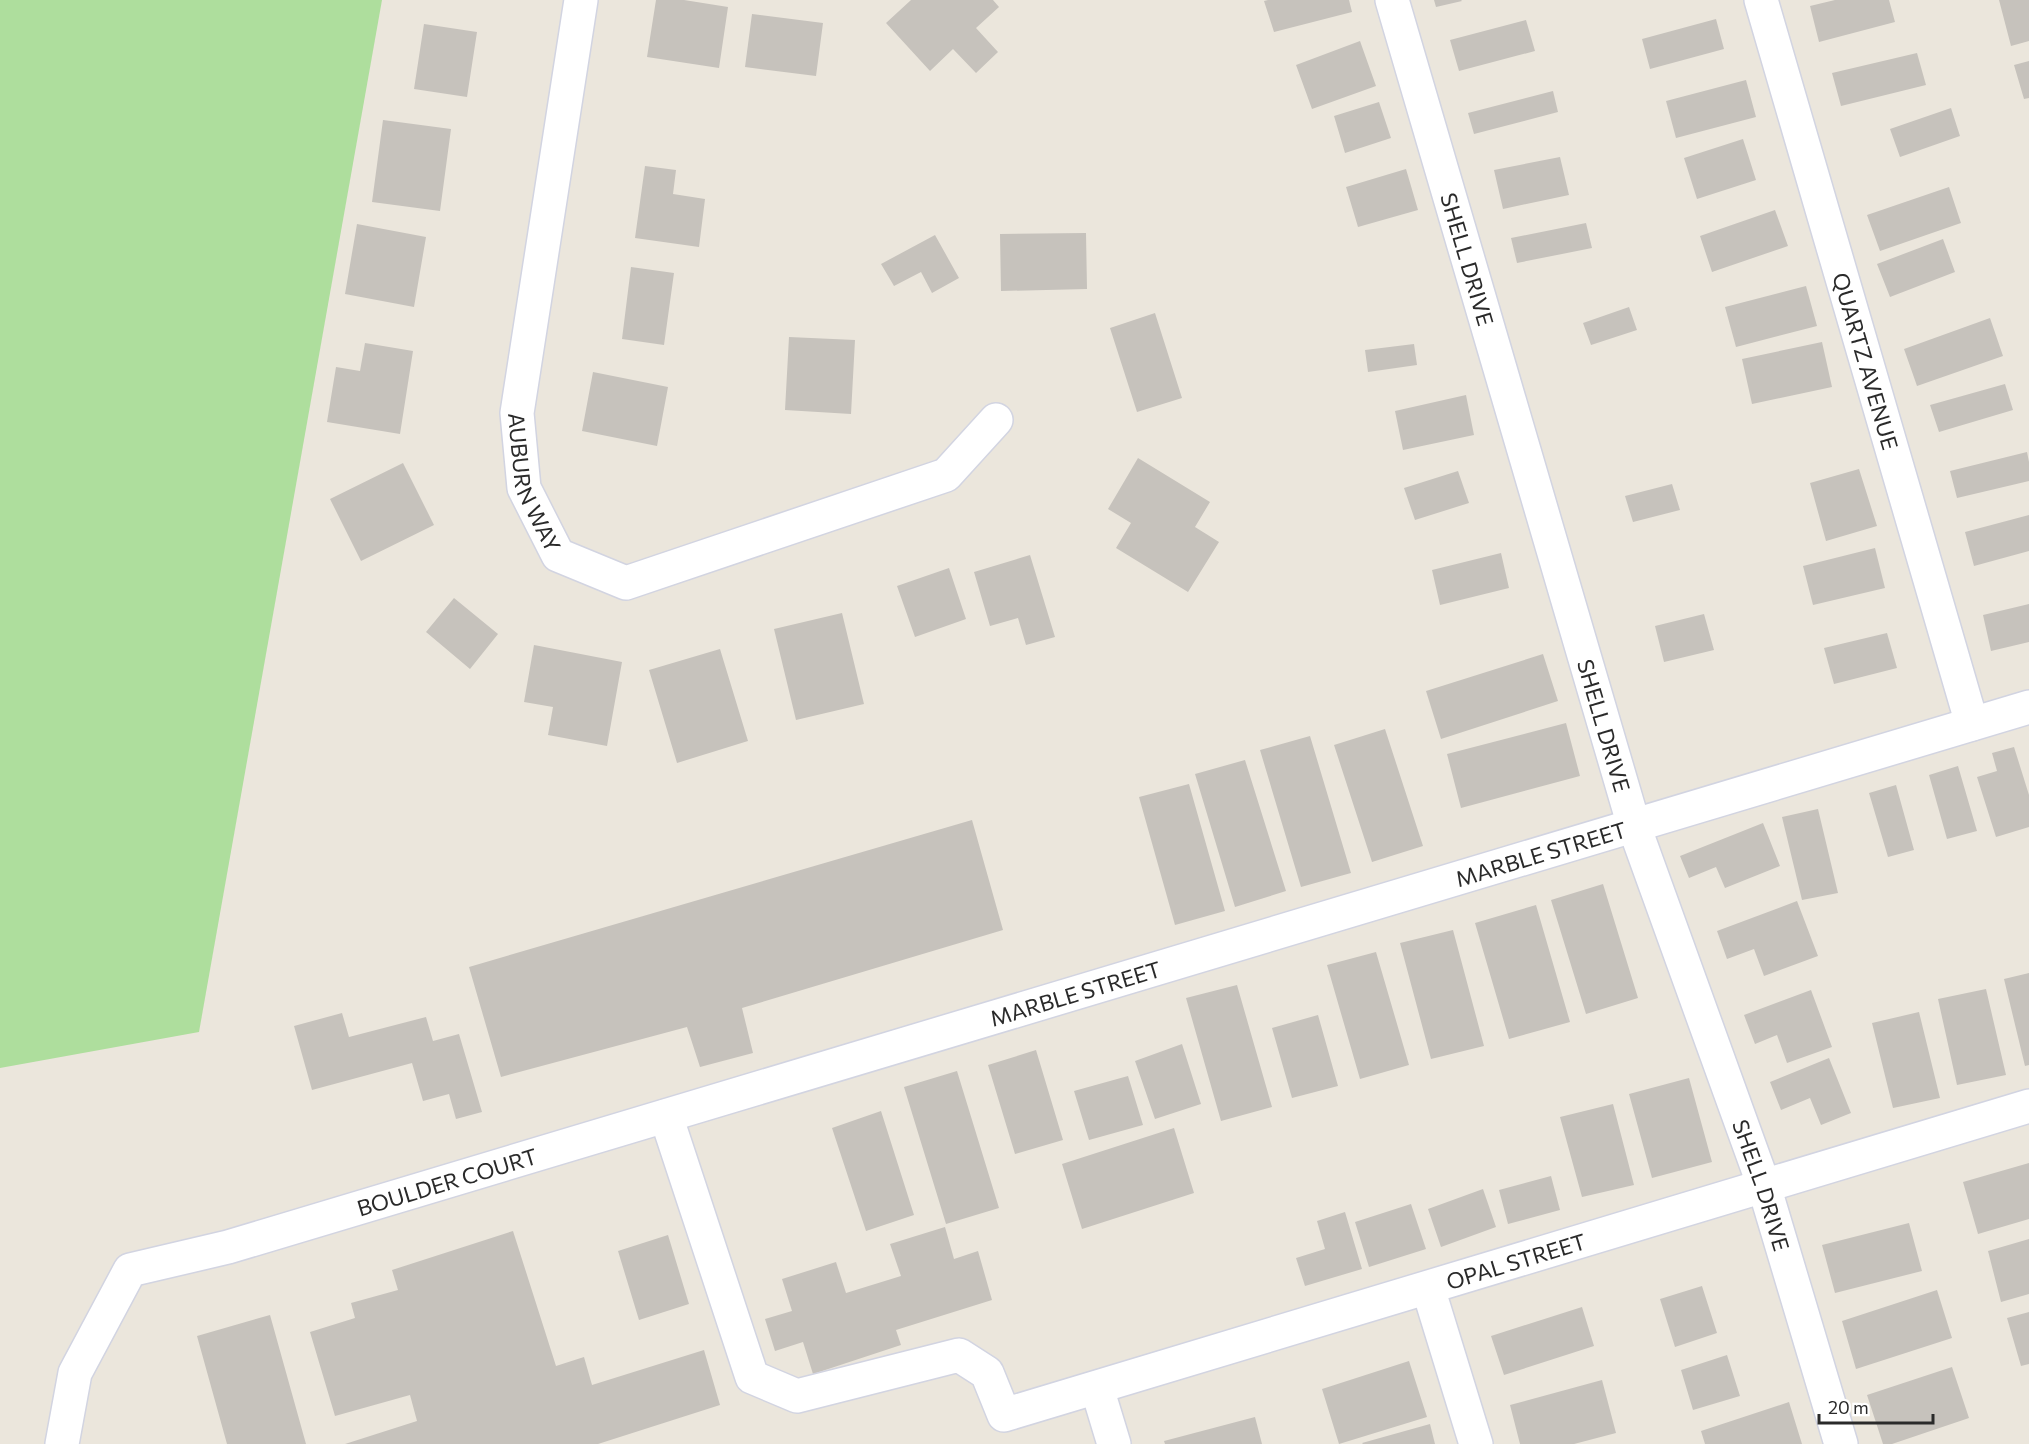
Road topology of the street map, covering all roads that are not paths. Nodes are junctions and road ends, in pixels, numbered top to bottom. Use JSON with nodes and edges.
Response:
{"nodes":[{"id":1,"x":581,"y":0,"type":"edge"},
{"id":2,"x":1392,"y":0,"type":"edge"},
{"id":3,"x":1761,"y":0,"type":"edge"},
{"id":4,"x":996,"y":420,"type":"dead end"},
{"id":5,"x":2029,"y":707,"type":"edge"},
{"id":6,"x":1972,"y":724,"type":"junction"},
{"id":7,"x":1634,"y":826,"type":"junction"},
{"id":8,"x":2029,"y":1106,"type":"edge"},
{"id":9,"x":666,"y":1116,"type":"junction"},
{"id":10,"x":1764,"y":1186,"type":"junction"},
{"id":11,"x":1428,"y":1288,"type":"junction"},
{"id":12,"x":1097,"y":1388,"type":"junction"},
{"id":13,"x":62,"y":1444,"type":"edge"},
{"id":14,"x":1114,"y":1444,"type":"edge"},
{"id":15,"x":1476,"y":1444,"type":"edge"},
{"id":16,"x":1841,"y":1444,"type":"edge"}],
"edges":[{"from":1,"to":4,"type":"street","name":"AUBURN WAY"},
{"from":2,"to":7,"type":"street","name":"SHELL DRIVE"},
{"from":3,"to":6,"type":"street","name":"QUARTZ AVENUE"},
{"from":5,"to":6,"type":"street","name":"MARBLE STREET"},
{"from":6,"to":7,"type":"street","name":"MARBLE STREET"},
{"from":7,"to":9,"type":"street","name":"MARBLE STREET"},
{"from":7,"to":10,"type":"street","name":"SHELL DRIVE"},
{"from":8,"to":10,"type":"street","name":"OPAL STREET"},
{"from":9,"to":12,"type":"street","name":"OPAL STREET"},
{"from":9,"to":13,"type":"street","name":"BOULDER COURT"},
{"from":10,"to":11,"type":"street","name":"OPAL STREET"},
{"from":10,"to":16,"type":"street","name":"SHELL DRIVE"},
{"from":11,"to":12,"type":"street","name":"OPAL STREET"},
{"from":11,"to":15,"type":"street"},
{"from":12,"to":14,"type":"street"}]}
